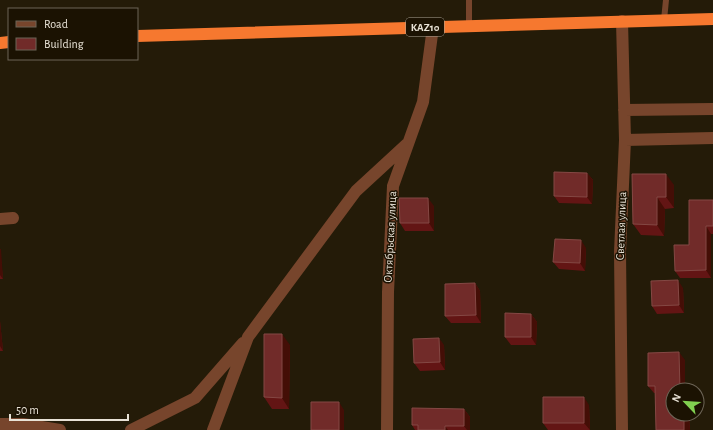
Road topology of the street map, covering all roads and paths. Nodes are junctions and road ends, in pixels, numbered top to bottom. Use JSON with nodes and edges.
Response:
{"nodes":[{"id":1,"x":469,"y":0,"type":"edge"},
{"id":2,"x":666,"y":0,"type":"edge"},
{"id":3,"x":713,"y":19,"type":"edge"},
{"id":4,"x":664,"y":20,"type":"junction"},
{"id":5,"x":622,"y":21,"type":"junction"},
{"id":6,"x":469,"y":25,"type":"junction"},
{"id":7,"x":433,"y":27,"type":"junction"},
{"id":8,"x":138,"y":36,"type":"edge"},
{"id":9,"x":713,"y":109,"type":"edge"},
{"id":10,"x":624,"y":110,"type":"junction"},
{"id":11,"x":713,"y":138,"type":"edge"},
{"id":12,"x":625,"y":140,"type":"junction"},
{"id":13,"x":409,"y":143,"type":"junction"},
{"id":14,"x":13,"y":218,"type":"dead end"},
{"id":15,"x":0,"y":219,"type":"edge"},
{"id":16,"x":248,"y":337,"type":"junction"},
{"id":17,"x":0,"y":424,"type":"edge"},
{"id":18,"x":60,"y":430,"type":"edge"},
{"id":19,"x":131,"y":430,"type":"edge"},
{"id":20,"x":213,"y":430,"type":"edge"},
{"id":21,"x":387,"y":430,"type":"edge"},
{"id":22,"x":622,"y":430,"type":"edge"}],
"edges":[{"from":1,"to":6,"type":"lane"},
{"from":2,"to":4,"type":"lane"},
{"from":3,"to":4,"type":"highway","number":"KAZ10"},
{"from":4,"to":5,"type":"highway","number":"KAZ10"},
{"from":5,"to":6,"type":"highway","number":"KAZ10"},
{"from":5,"to":10,"type":"street","name":"Светлая улица"},
{"from":6,"to":7,"type":"highway","number":"KAZ10"},
{"from":7,"to":8,"type":"highway","number":"KAZ10"},
{"from":7,"to":13,"type":"street","name":"Октябрьская улица"},
{"from":9,"to":10,"type":"street"},
{"from":10,"to":12,"type":"street","name":"Светлая улица"},
{"from":11,"to":12,"type":"street"},
{"from":12,"to":22,"type":"street","name":"Светлая улица"},
{"from":13,"to":16,"type":"street"},
{"from":13,"to":21,"type":"street","name":"Октябрьская улица"},
{"from":14,"to":15,"type":"street"},
{"from":16,"to":19,"type":"street"},
{"from":16,"to":20,"type":"street"},
{"from":17,"to":18,"type":"street"}]}
